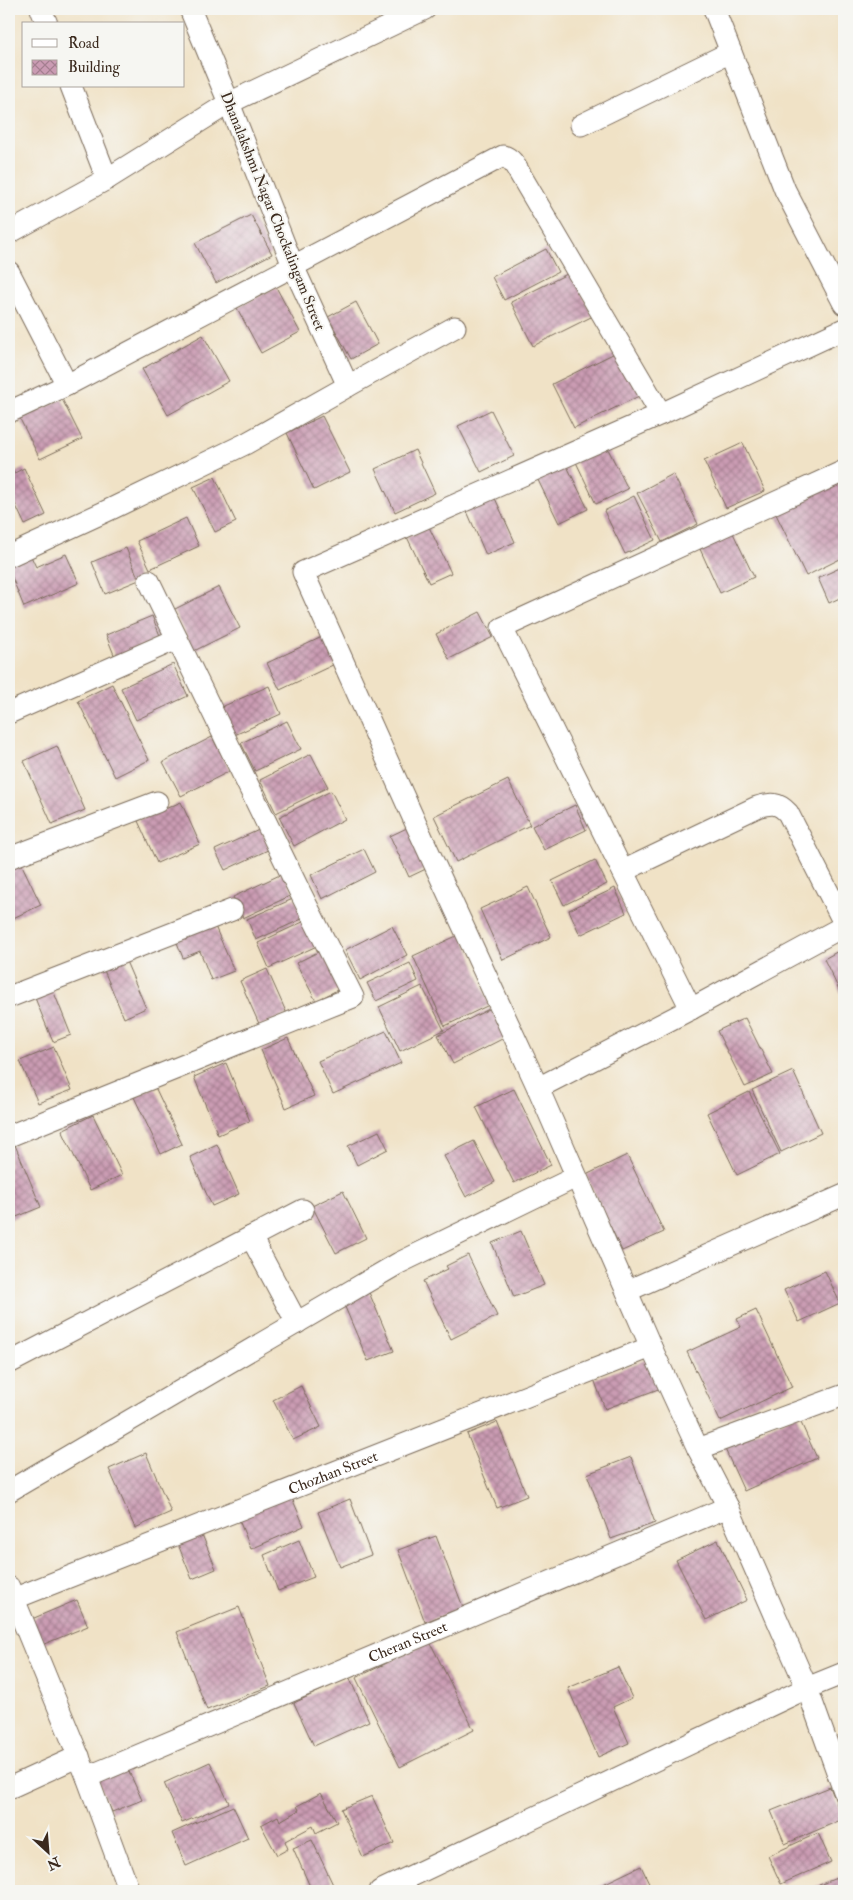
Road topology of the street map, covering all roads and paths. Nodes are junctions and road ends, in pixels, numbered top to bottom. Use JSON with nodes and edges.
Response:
{"nodes":[{"id":1,"x":41,"y":9,"type":"edge"},
{"id":2,"x":190,"y":9,"type":"edge"},
{"id":3,"x":425,"y":9,"type":"edge"},
{"id":4,"x":714,"y":9,"type":"edge"},
{"id":5,"x":45,"y":22,"type":"edge"},
{"id":6,"x":731,"y":52,"type":"junction"},
{"id":7,"x":72,"y":88,"type":"edge"},
{"id":8,"x":229,"y":103,"type":"junction"},
{"id":9,"x":581,"y":125,"type":"dead end"},
{"id":10,"x":107,"y":180,"type":"junction"},
{"id":11,"x":9,"y":233,"type":"edge"},
{"id":12,"x":293,"y":266,"type":"junction"},
{"id":13,"x":9,"y":272,"type":"edge"},
{"id":14,"x":844,"y":304,"type":"edge"},
{"id":15,"x":455,"y":327,"type":"dead end"},
{"id":16,"x":844,"y":329,"type":"edge"},
{"id":17,"x":67,"y":385,"type":"junction"},
{"id":18,"x":348,"y":386,"type":"junction"},
{"id":19,"x":9,"y":412,"type":"edge"},
{"id":20,"x":661,"y":414,"type":"junction"},
{"id":21,"x":844,"y":471,"type":"edge"},
{"id":22,"x":9,"y":556,"type":"edge"},
{"id":23,"x":149,"y":581,"type":"dead end"},
{"id":24,"x":177,"y":638,"type":"junction"},
{"id":25,"x":9,"y":713,"type":"edge"},
{"id":26,"x":157,"y":802,"type":"dead end"},
{"id":27,"x":9,"y":858,"type":"edge"},
{"id":28,"x":623,"y":871,"type":"junction"},
{"id":29,"x":232,"y":910,"type":"dead end"},
{"id":30,"x":844,"y":924,"type":"edge"},
{"id":31,"x":9,"y":997,"type":"edge"},
{"id":32,"x":691,"y":1009,"type":"junction"},
{"id":33,"x":538,"y":1088,"type":"junction"},
{"id":34,"x":9,"y":1136,"type":"edge"},
{"id":35,"x":576,"y":1177,"type":"junction"},
{"id":36,"x":844,"y":1195,"type":"edge"},
{"id":37,"x":303,"y":1210,"type":"dead end"},
{"id":38,"x":251,"y":1237,"type":"junction"},
{"id":39,"x":627,"y":1291,"type":"junction"},
{"id":40,"x":297,"y":1323,"type":"junction"},
{"id":41,"x":651,"y":1347,"type":"junction"},
{"id":42,"x":9,"y":1362,"type":"edge"},
{"id":43,"x":844,"y":1395,"type":"edge"},
{"id":44,"x":698,"y":1449,"type":"junction"},
{"id":45,"x":9,"y":1491,"type":"edge"},
{"id":46,"x":728,"y":1507,"type":"junction"},
{"id":47,"x":11,"y":1593,"type":"edge"},
{"id":48,"x":844,"y":1673,"type":"edge"},
{"id":49,"x":807,"y":1688,"type":"junction"},
{"id":50,"x":79,"y":1756,"type":"junction"},
{"id":51,"x":88,"y":1777,"type":"junction"},
{"id":52,"x":9,"y":1788,"type":"edge"},
{"id":53,"x":844,"y":1791,"type":"edge"},
{"id":54,"x":129,"y":1891,"type":"edge"},
{"id":55,"x":380,"y":1891,"type":"edge"}],
"edges":[{"from":1,"to":5,"type":"street"},
{"from":2,"to":8,"type":"street","name":"Dhanalakshmi Nagar Chockalingam Street"},
{"from":3,"to":8,"type":"street"},
{"from":4,"to":6,"type":"street"},
{"from":6,"to":9,"type":"street"},
{"from":6,"to":14,"type":"street"},
{"from":7,"to":10,"type":"street"},
{"from":8,"to":10,"type":"street"},
{"from":8,"to":12,"type":"street","name":"Dhanalakshmi Nagar Chockalingam Street"},
{"from":10,"to":11,"type":"street"},
{"from":12,"to":17,"type":"street"},
{"from":12,"to":18,"type":"street","name":"Dhanalakshmi Nagar Chockalingam Street"},
{"from":12,"to":20,"type":"street"},
{"from":13,"to":17,"type":"street"},
{"from":15,"to":18,"type":"street"},
{"from":16,"to":20,"type":"street"},
{"from":17,"to":19,"type":"street"},
{"from":18,"to":22,"type":"street"},
{"from":20,"to":33,"type":"street"},
{"from":21,"to":28,"type":"street"},
{"from":23,"to":24,"type":"street"},
{"from":24,"to":25,"type":"street"},
{"from":24,"to":34,"type":"street"},
{"from":26,"to":27,"type":"street"},
{"from":28,"to":30,"type":"street"},
{"from":28,"to":32,"type":"street"},
{"from":29,"to":31,"type":"street"},
{"from":30,"to":32,"type":"street"},
{"from":32,"to":33,"type":"street"},
{"from":33,"to":35,"type":"street"},
{"from":35,"to":39,"type":"street"},
{"from":35,"to":40,"type":"street"},
{"from":36,"to":39,"type":"street"},
{"from":37,"to":38,"type":"street"},
{"from":38,"to":40,"type":"street"},
{"from":38,"to":42,"type":"street"},
{"from":39,"to":41,"type":"street"},
{"from":40,"to":45,"type":"street"},
{"from":41,"to":44,"type":"street"},
{"from":41,"to":47,"type":"street","name":"Chozhan Street"},
{"from":43,"to":44,"type":"street"},
{"from":44,"to":46,"type":"street"},
{"from":46,"to":49,"type":"street"},
{"from":46,"to":51,"type":"street","name":"Cheran Street"},
{"from":47,"to":50,"type":"street"},
{"from":48,"to":49,"type":"street"},
{"from":49,"to":53,"type":"street"},
{"from":49,"to":55,"type":"street"},
{"from":50,"to":51,"type":"street"},
{"from":50,"to":52,"type":"street"},
{"from":51,"to":54,"type":"street"}]}
